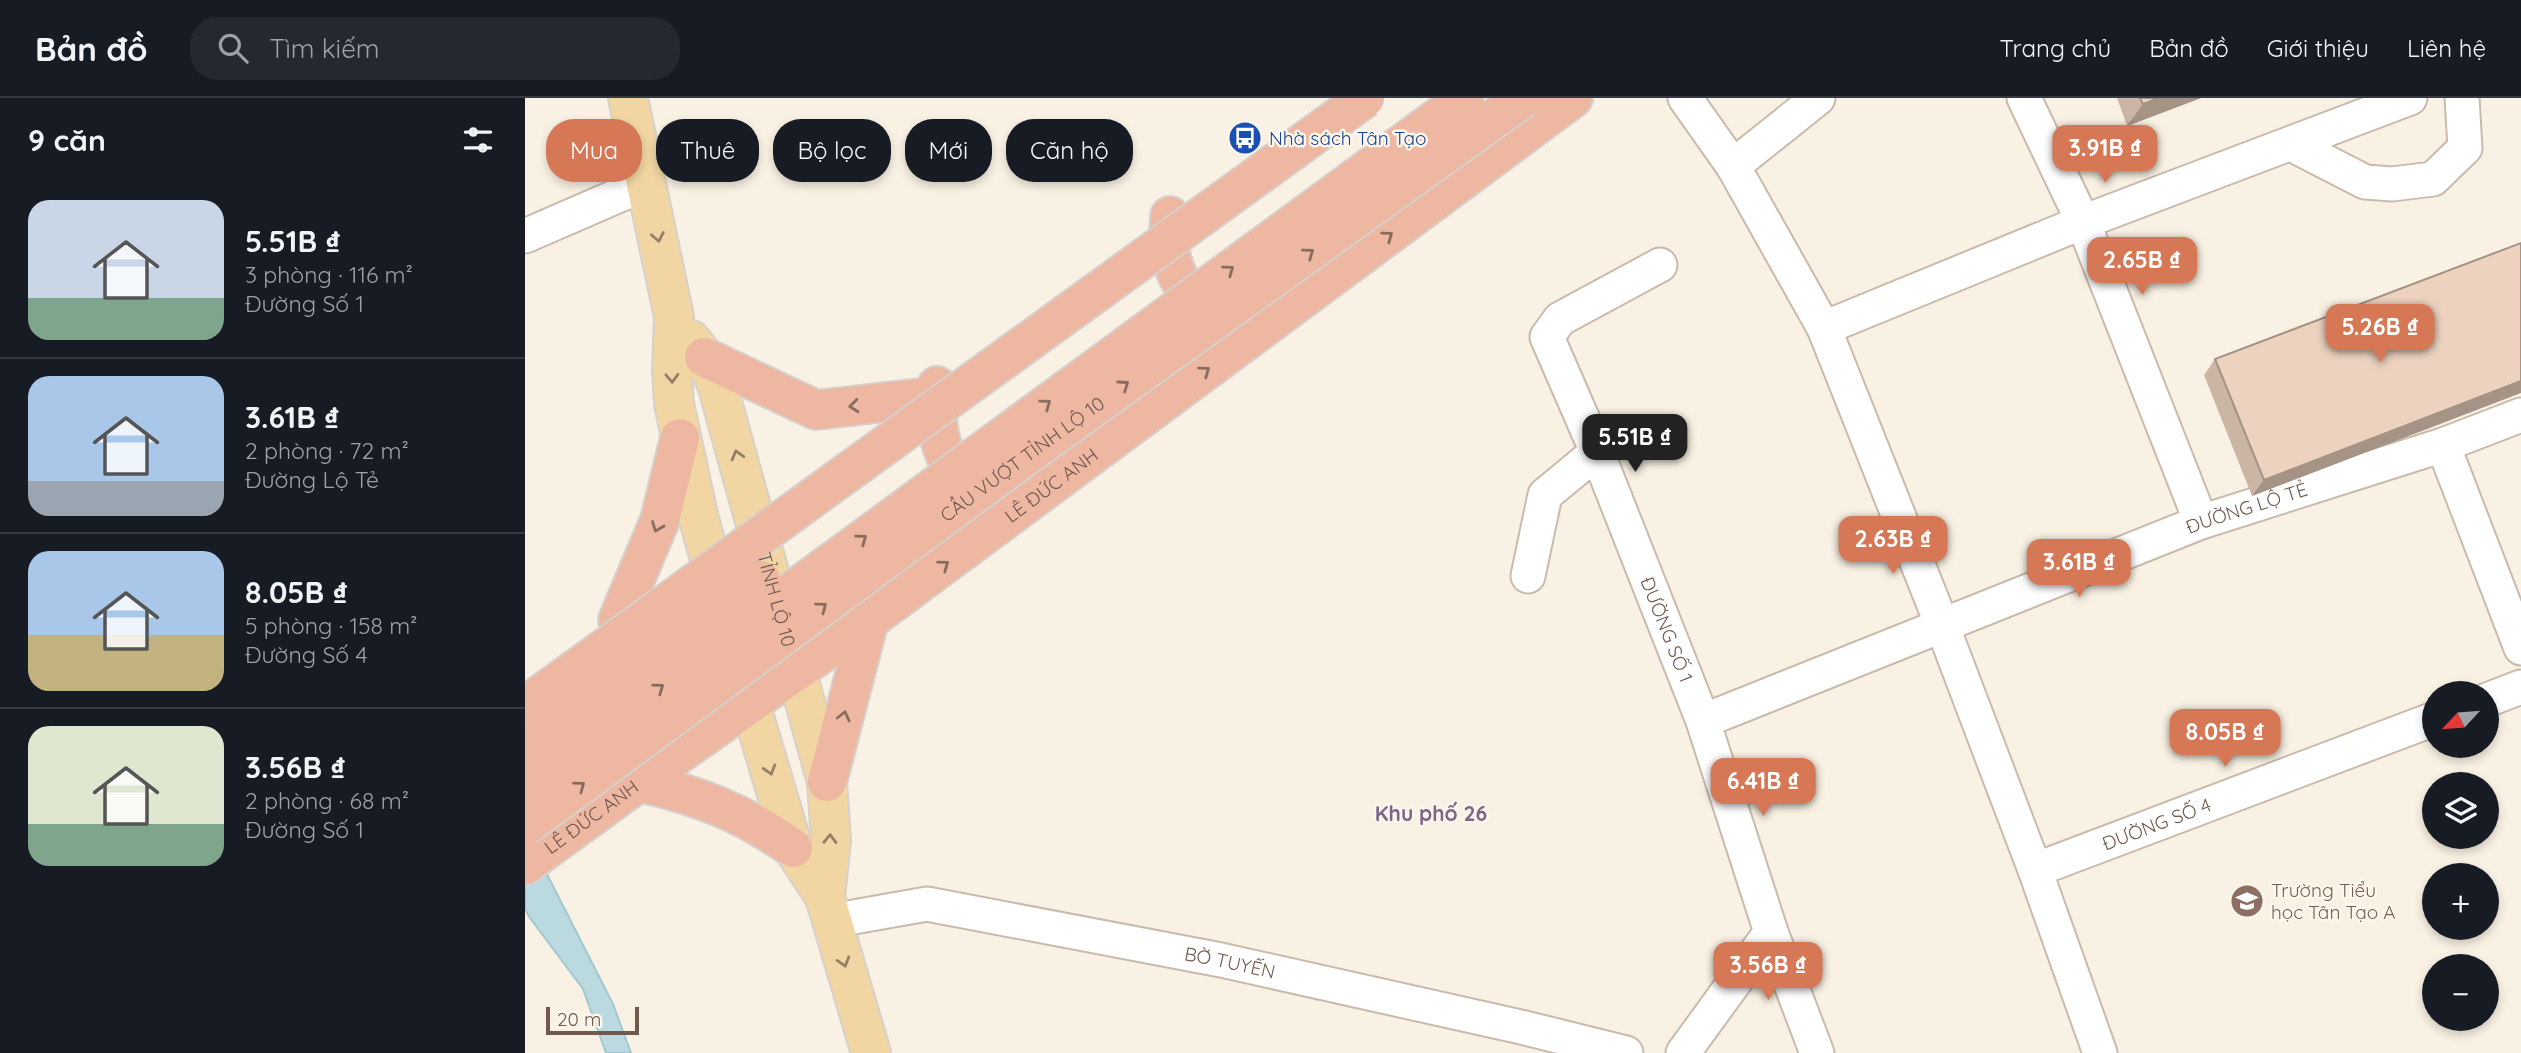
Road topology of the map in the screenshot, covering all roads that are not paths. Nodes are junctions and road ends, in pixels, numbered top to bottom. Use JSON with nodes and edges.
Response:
{"nodes":[{"id":1,"x":628,"y":98,"type":"edge"},
{"id":2,"x":1333,"y":98,"type":"edge"},
{"id":3,"x":1365,"y":98,"type":"edge"},
{"id":4,"x":1422,"y":98,"type":"edge"},
{"id":5,"x":1465,"y":98,"type":"edge"},
{"id":6,"x":1523,"y":98,"type":"edge"},
{"id":7,"x":1573,"y":98,"type":"edge"},
{"id":8,"x":1685,"y":98,"type":"edge"},
{"id":9,"x":1818,"y":98,"type":"edge"},
{"id":10,"x":2024,"y":98,"type":"edge"},
{"id":11,"x":2410,"y":98,"type":"edge"},
{"id":12,"x":2462,"y":98,"type":"edge"},
{"id":13,"x":2291,"y":144,"type":"junction"},
{"id":14,"x":1733,"y":166,"type":"junction"},
{"id":15,"x":647,"y":183,"type":"junction"},
{"id":16,"x":1170,"y":216,"type":"junction"},
{"id":17,"x":2083,"y":222,"type":"junction"},
{"id":18,"x":525,"y":236,"type":"edge"},
{"id":19,"x":1660,"y":265,"type":"dead end"},
{"id":20,"x":674,"y":317,"type":"junction"},
{"id":21,"x":1824,"y":328,"type":"junction"},
{"id":22,"x":1255,"y":334,"type":"junction"},
{"id":23,"x":704,"y":357,"type":"junction"},
{"id":24,"x":929,"y":392,"type":"junction"},
{"id":25,"x":2521,"y":415,"type":"edge"},
{"id":26,"x":680,"y":438,"type":"junction"},
{"id":27,"x":2443,"y":445,"type":"junction"},
{"id":28,"x":1597,"y":452,"type":"junction"},
{"id":29,"x":1021,"y":508,"type":"junction"},
{"id":30,"x":755,"y":521,"type":"junction"},
{"id":31,"x":2201,"y":522,"type":"junction"},
{"id":32,"x":708,"y":556,"type":"junction"},
{"id":33,"x":1528,"y":576,"type":"dead end"},
{"id":34,"x":618,"y":620,"type":"junction"},
{"id":35,"x":869,"y":620,"type":"junction"},
{"id":36,"x":1941,"y":625,"type":"junction"},
{"id":37,"x":2521,"y":648,"type":"edge"},
{"id":38,"x":567,"y":655,"type":"junction"},
{"id":39,"x":796,"y":673,"type":"junction"},
{"id":40,"x":525,"y":684,"type":"edge"},
{"id":41,"x":2521,"y":687,"type":"edge"},
{"id":42,"x":2499,"y":695,"type":"edge"},
{"id":43,"x":525,"y":705,"type":"edge"},
{"id":44,"x":750,"y":705,"type":"junction"},
{"id":45,"x":1703,"y":720,"type":"junction"},
{"id":46,"x":2422,"y":724,"type":"edge"},
{"id":47,"x":525,"y":749,"type":"edge"},
{"id":48,"x":639,"y":782,"type":"junction"},
{"id":49,"x":827,"y":782,"type":"junction"},
{"id":50,"x":525,"y":787,"type":"edge"},
{"id":51,"x":525,"y":826,"type":"edge"},
{"id":52,"x":793,"y":848,"type":"junction"},
{"id":53,"x":525,"y":866,"type":"edge"},
{"id":54,"x":2035,"y":870,"type":"junction"},
{"id":55,"x":828,"y":909,"type":"junction"},
{"id":56,"x":1771,"y":932,"type":"junction"},
{"id":57,"x":871,"y":1053,"type":"edge"},
{"id":58,"x":1626,"y":1053,"type":"edge"},
{"id":59,"x":1683,"y":1053,"type":"edge"},
{"id":60,"x":1817,"y":1053,"type":"edge"},
{"id":61,"x":2100,"y":1053,"type":"edge"}],
"edges":[{"from":1,"to":15,"type":"main road","name":"TỈNH LỘ 10"},
{"from":2,"to":16,"type":"highway"},
{"from":3,"to":43,"type":"highway","bridge":true},
{"from":4,"to":47,"type":"highway","bridge":true},
{"from":50,"to":5,"type":"highway","name":"CẦU VƯỢT TỈNH LỘ 10","one_way":true,"bridge":true},
{"from":51,"to":6,"type":"highway","name":"CẦU VƯỢT TỈNH LỘ 10","one_way":true,"bridge":true},
{"from":22,"to":7,"type":"highway","name":"LÊ ĐỨC ANH","one_way":true},
{"from":8,"to":14,"type":"street"},
{"from":9,"to":14,"type":"street"},
{"from":10,"to":17,"type":"street"},
{"from":11,"to":13,"type":"street"},
{"from":12,"to":13,"type":"street"},
{"from":13,"to":17,"type":"street"},
{"from":14,"to":21,"type":"street"},
{"from":15,"to":18,"type":"street"},
{"from":15,"to":20,"type":"main road","name":"TỈNH LỘ 10","one_way":true},
{"from":16,"to":22,"type":"highway"},
{"from":16,"to":24,"type":"highway"},
{"from":17,"to":21,"type":"street"},
{"from":17,"to":31,"type":"street"},
{"from":19,"to":28,"type":"street","name":"ĐƯỜNG SỐ 1"},
{"from":20,"to":23,"type":"main road","name":"TỈNH LỘ 10"},
{"from":20,"to":26,"type":"main road","name":"TỈNH LỘ 10","one_way":true},
{"from":21,"to":36,"type":"street"},
{"from":29,"to":22,"type":"highway","name":"LÊ ĐỨC ANH","one_way":true},
{"from":24,"to":23,"type":"highway","one_way":true},
{"from":30,"to":23,"type":"main road","name":"TỈNH LỘ 10","one_way":true},
{"from":24,"to":29,"type":"highway"},
{"from":24,"to":30,"type":"highway"},
{"from":25,"to":27,"type":"street","name":"ĐƯỜNG LỘ TẺ"},
{"from":26,"to":32,"type":"main road","name":"TỈNH LỘ 10"},
{"from":26,"to":34,"type":"highway","one_way":true},
{"from":27,"to":31,"type":"street","name":"ĐƯỜNG LỘ TẺ"},
{"from":27,"to":37,"type":"street"},
{"from":28,"to":33,"type":"street"},
{"from":28,"to":45,"type":"street","name":"ĐƯỜNG SỐ 1"},
{"from":35,"to":29,"type":"highway","name":"LÊ ĐỨC ANH","one_way":true},
{"from":30,"to":32,"type":"highway"},
{"from":30,"to":39,"type":"main road","name":"TỈNH LỘ 10"},
{"from":31,"to":36,"type":"street","name":"ĐƯỜNG LỘ TẺ"},
{"from":32,"to":34,"type":"highway"},
{"from":32,"to":44,"type":"main road","name":"TỈNH LỘ 10"},
{"from":34,"to":38,"type":"highway"},
{"from":35,"to":39,"type":"highway","name":"LÊ ĐỨC ANH"},
{"from":49,"to":35,"type":"highway","one_way":true},
{"from":36,"to":45,"type":"street","name":"ĐƯỜNG LỘ TẺ"},
{"from":36,"to":54,"type":"street"},
{"from":38,"to":40,"type":"highway"},
{"from":38,"to":48,"type":"highway"},
{"from":39,"to":44,"type":"highway","name":"LÊ ĐỨC ANH"},
{"from":39,"to":49,"type":"main road","name":"TỈNH LỘ 10"},
{"from":41,"to":42,"type":"street"},
{"from":44,"to":48,"type":"highway","name":"LÊ ĐỨC ANH"},
{"from":44,"to":52,"type":"main road","name":"TỈNH LỘ 10","one_way":true},
{"from":45,"to":56,"type":"street","name":"ĐƯỜNG SỐ 1"},
{"from":46,"to":54,"type":"street","name":"ĐƯỜNG SỐ 4"},
{"from":48,"to":52,"type":"highway"},
{"from":48,"to":53,"type":"highway","name":"LÊ ĐỨC ANH"},
{"from":55,"to":49,"type":"main road","name":"TỈNH LỘ 10","one_way":true},
{"from":52,"to":55,"type":"main road","name":"TỈNH LỘ 10"},
{"from":54,"to":61,"type":"street"},
{"from":55,"to":57,"type":"main road","name":"TỈNH LỘ 10","one_way":true},
{"from":55,"to":58,"type":"street","name":"BỜ TUYẾN"},
{"from":56,"to":59,"type":"street"},
{"from":56,"to":60,"type":"street","name":"ĐƯỜNG SỐ 1"}]}
